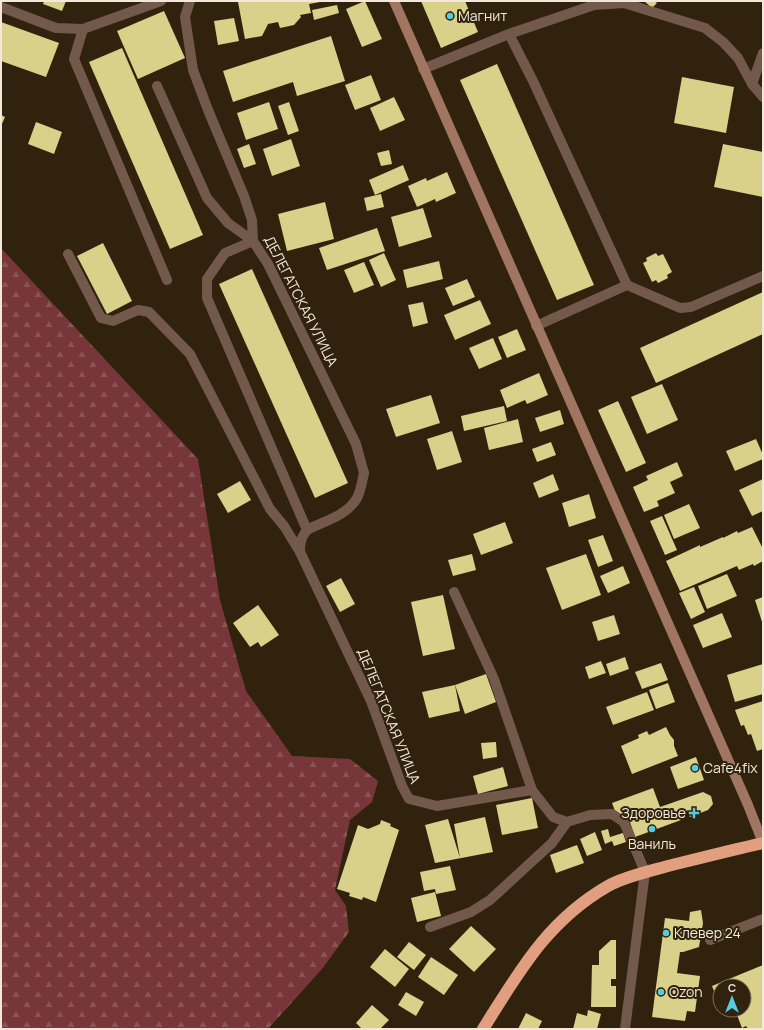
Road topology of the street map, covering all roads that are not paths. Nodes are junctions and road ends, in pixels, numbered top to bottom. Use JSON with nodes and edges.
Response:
{"nodes":[{"id":1,"x":161,"y":1,"type":"edge"},
{"id":2,"x":190,"y":1,"type":"edge"},
{"id":3,"x":394,"y":1,"type":"edge"},
{"id":4,"x":1,"y":7,"type":"edge"},
{"id":5,"x":83,"y":29,"type":"junction"},
{"id":6,"x":510,"y":34,"type":"junction"},
{"id":7,"x":763,"y":53,"type":"edge"},
{"id":8,"x":423,"y":69,"type":"junction"},
{"id":9,"x":752,"y":84,"type":"junction"},
{"id":10,"x":157,"y":86,"type":"dead end"},
{"id":11,"x":763,"y":97,"type":"edge"},
{"id":12,"x":253,"y":242,"type":"junction"},
{"id":13,"x":68,"y":254,"type":"dead end"},
{"id":14,"x":763,"y":276,"type":"edge"},
{"id":15,"x":167,"y":280,"type":"dead end"},
{"id":16,"x":627,"y":284,"type":"junction"},
{"id":17,"x":536,"y":326,"type":"junction"},
{"id":18,"x":308,"y":530,"type":"junction"},
{"id":19,"x":300,"y":552,"type":"junction"},
{"id":20,"x":454,"y":592,"type":"dead end"},
{"id":21,"x":532,"y":790,"type":"junction"},
{"id":22,"x":567,"y":822,"type":"junction"},
{"id":23,"x":763,"y":843,"type":"edge"},
{"id":24,"x":645,"y":872,"type":"junction"},
{"id":25,"x":763,"y":919,"type":"edge"},
{"id":26,"x":430,"y":927,"type":"dead end"},
{"id":27,"x":710,"y":940,"type":"dead end"},
{"id":28,"x":483,"y":1029,"type":"edge"},
{"id":29,"x":625,"y":1029,"type":"edge"}],
"edges":[{"from":1,"to":5,"type":"street"},
{"from":2,"to":12,"type":"street","name":"ДЕЛЕГАТСКАЯ УЛИЦА"},
{"from":3,"to":8,"type":"main road"},
{"from":4,"to":5,"type":"street"},
{"from":5,"to":15,"type":"street"},
{"from":6,"to":8,"type":"street"},
{"from":6,"to":9,"type":"street"},
{"from":6,"to":16,"type":"street"},
{"from":7,"to":9,"type":"street"},
{"from":8,"to":17,"type":"main road"},
{"from":9,"to":11,"type":"street"},
{"from":10,"to":12,"type":"street"},
{"from":12,"to":18,"type":"street"},
{"from":12,"to":18,"type":"street","name":"ДЕЛЕГАТСКАЯ УЛИЦА"},
{"from":13,"to":19,"type":"street"},
{"from":14,"to":16,"type":"street"},
{"from":16,"to":17,"type":"street"},
{"from":17,"to":23,"type":"main road"},
{"from":18,"to":19,"type":"street"},
{"from":19,"to":21,"type":"street","name":"ДЕЛЕГАТСКАЯ УЛИЦА"},
{"from":20,"to":21,"type":"street"},
{"from":21,"to":22,"type":"street"},
{"from":22,"to":24,"type":"street"},
{"from":22,"to":26,"type":"street"},
{"from":23,"to":24,"type":"highway"},
{"from":24,"to":28,"type":"highway"},
{"from":24,"to":29,"type":"street"},
{"from":25,"to":27,"type":"street"}]}
